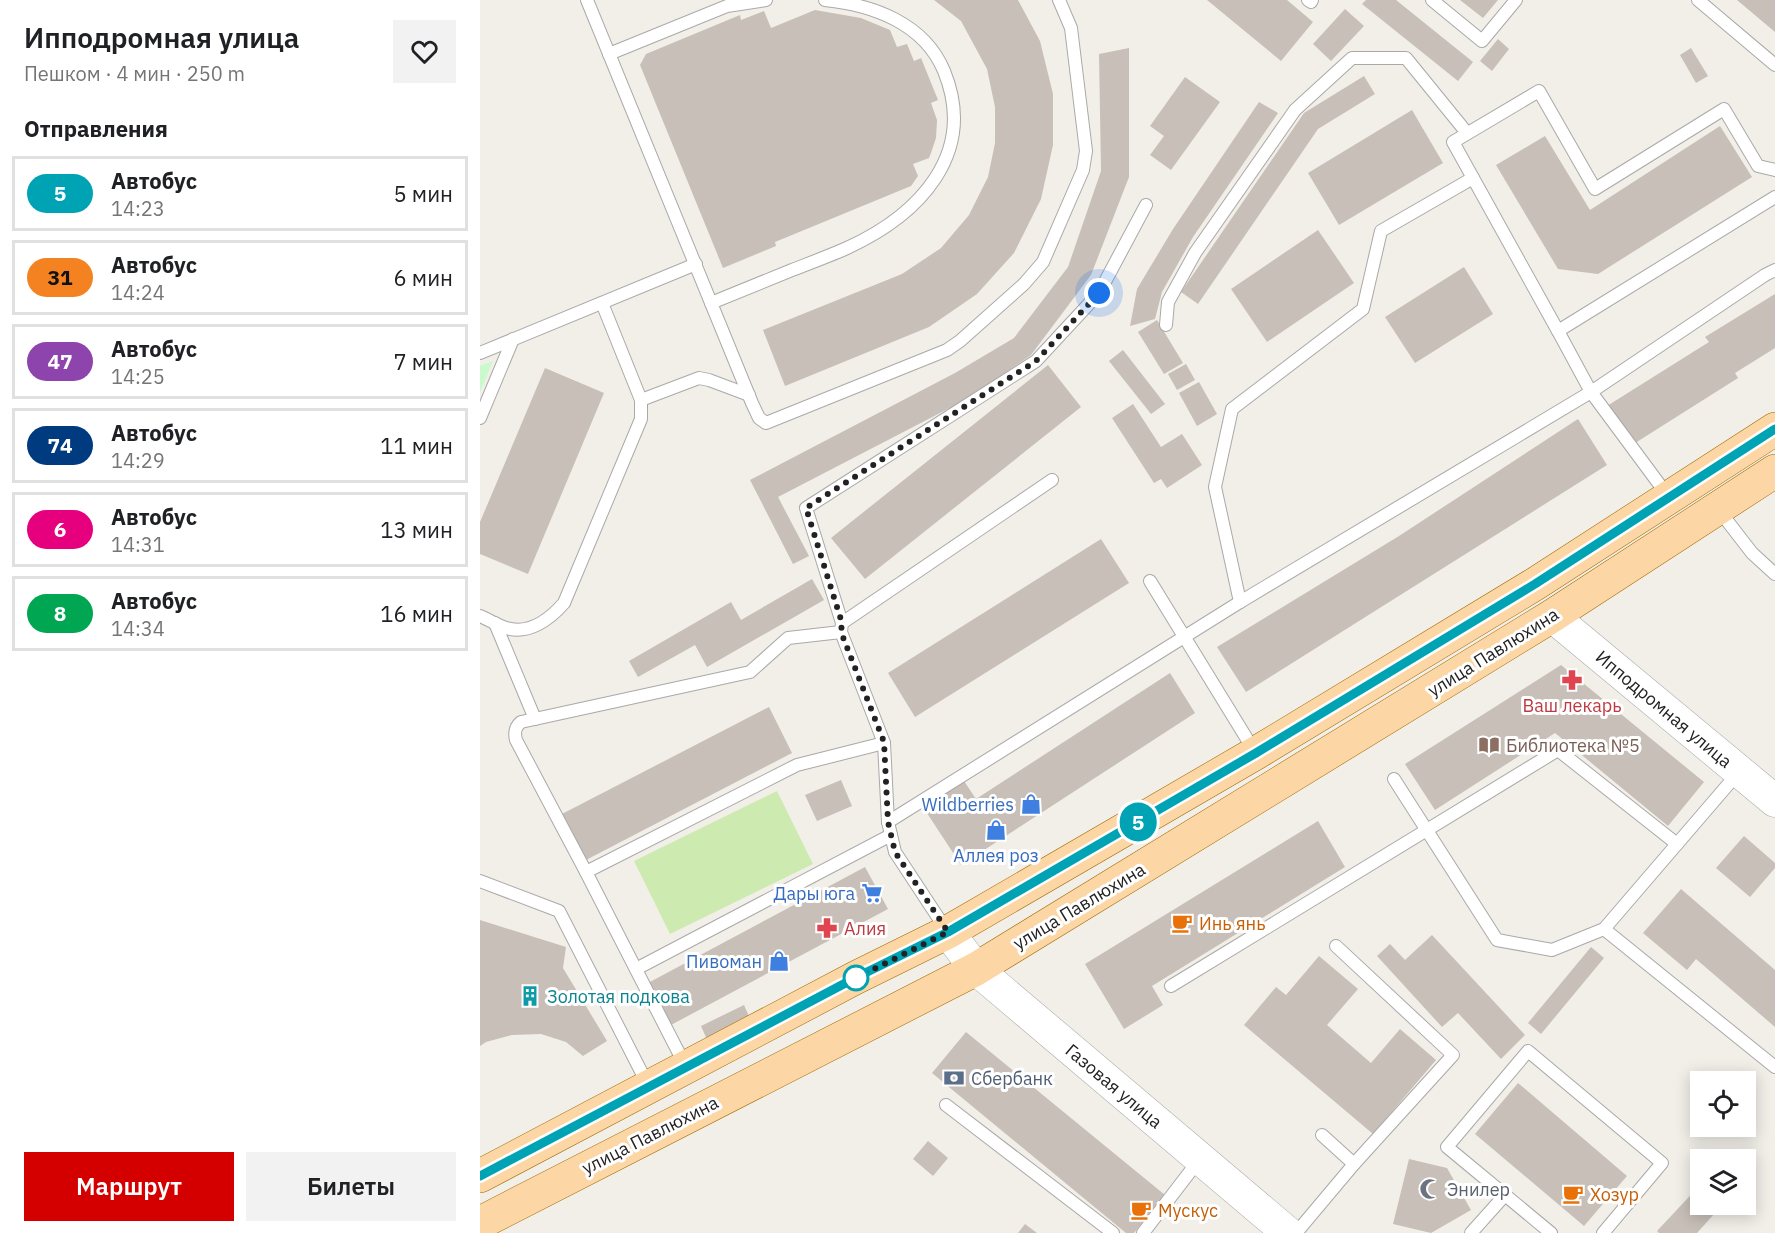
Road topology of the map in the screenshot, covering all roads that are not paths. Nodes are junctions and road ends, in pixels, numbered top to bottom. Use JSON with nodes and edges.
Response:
{"nodes":[{"id":1,"x":587,"y":0,"type":"edge"},
{"id":2,"x":766,"y":0,"type":"edge"},
{"id":3,"x":825,"y":0,"type":"edge"},
{"id":4,"x":1059,"y":0,"type":"edge"},
{"id":5,"x":1432,"y":0,"type":"edge"},
{"id":6,"x":1516,"y":0,"type":"edge"},
{"id":7,"x":1698,"y":0,"type":"edge"},
{"id":8,"x":609,"y":54,"type":"junction"},
{"id":9,"x":1775,"y":65,"type":"edge"},
{"id":10,"x":1467,"y":133,"type":"junction"},
{"id":11,"x":1775,"y":170,"type":"edge"},
{"id":12,"x":1473,"y":178,"type":"junction"},
{"id":13,"x":1775,"y":197,"type":"edge"},
{"id":14,"x":1146,"y":205,"type":"dead end"},
{"id":15,"x":696,"y":264,"type":"junction"},
{"id":16,"x":1775,"y":270,"type":"edge"},
{"id":17,"x":602,"y":303,"type":"junction"},
{"id":18,"x":711,"y":303,"type":"junction"},
{"id":19,"x":1166,"y":325,"type":"dead end"},
{"id":20,"x":1558,"y":331,"type":"junction"},
{"id":21,"x":513,"y":339,"type":"junction"},
{"id":22,"x":480,"y":353,"type":"edge"},
{"id":23,"x":1591,"y":392,"type":"junction"},
{"id":24,"x":749,"y":395,"type":"junction"},
{"id":25,"x":641,"y":400,"type":"junction"},
{"id":26,"x":480,"y":418,"type":"edge"},
{"id":27,"x":1775,"y":429,"type":"edge"},
{"id":28,"x":1775,"y":471,"type":"edge"},
{"id":29,"x":1052,"y":480,"type":"dead end"},
{"id":30,"x":1668,"y":497,"type":"junction"},
{"id":31,"x":1717,"y":508,"type":"junction"},
{"id":32,"x":1775,"y":574,"type":"edge"},
{"id":33,"x":1150,"y":581,"type":"dead end"},
{"id":34,"x":1240,"y":602,"type":"junction"},
{"id":35,"x":480,"y":616,"type":"edge"},
{"id":36,"x":1552,"y":616,"type":"junction"},
{"id":37,"x":495,"y":623,"type":"junction"},
{"id":38,"x":842,"y":628,"type":"junction"},
{"id":39,"x":1184,"y":638,"type":"junction"},
{"id":40,"x":535,"y":719,"type":"junction"},
{"id":41,"x":884,"y":742,"type":"junction"},
{"id":42,"x":1256,"y":753,"type":"junction"},
{"id":43,"x":1739,"y":772,"type":"junction"},
{"id":44,"x":1394,"y":779,"type":"dead end"},
{"id":45,"x":1775,"y":801,"type":"edge"},
{"id":46,"x":890,"y":829,"type":"junction"},
{"id":47,"x":1427,"y":830,"type":"junction"},
{"id":48,"x":1677,"y":844,"type":"junction"},
{"id":49,"x":586,"y":872,"type":"junction"},
{"id":50,"x":480,"y":880,"type":"edge"},
{"id":51,"x":1604,"y":929,"type":"junction"},
{"id":52,"x":948,"y":932,"type":"junction"},
{"id":53,"x":1336,"y":946,"type":"dead end"},
{"id":54,"x":636,"y":969,"type":"junction"},
{"id":55,"x":976,"y":969,"type":"junction"},
{"id":56,"x":1171,"y":986,"type":"dead end"},
{"id":57,"x":1775,"y":1067,"type":"edge"},
{"id":58,"x":686,"y":1068,"type":"junction"},
{"id":59,"x":650,"y":1088,"type":"junction"},
{"id":60,"x":946,"y":1105,"type":"dead end"},
{"id":61,"x":1322,"y":1135,"type":"dead end"},
{"id":62,"x":1200,"y":1159,"type":"junction"},
{"id":63,"x":1354,"y":1164,"type":"junction"},
{"id":64,"x":480,"y":1176,"type":"edge"},
{"id":65,"x":1505,"y":1195,"type":"junction"},
{"id":66,"x":480,"y":1223,"type":"edge"},
{"id":67,"x":1113,"y":1233,"type":"edge"},
{"id":68,"x":1143,"y":1233,"type":"edge"},
{"id":69,"x":1288,"y":1233,"type":"edge"},
{"id":70,"x":1296,"y":1233,"type":"edge"},
{"id":71,"x":1471,"y":1233,"type":"edge"},
{"id":72,"x":1551,"y":1233,"type":"edge"},
{"id":73,"x":1603,"y":1233,"type":"edge"}],
"edges":[{"from":1,"to":8,"type":"lane"},
{"from":2,"to":8,"type":"lane"},
{"from":3,"to":18,"type":"lane"},
{"from":4,"to":24,"type":"lane"},
{"from":5,"to":6,"type":"lane"},
{"from":7,"to":9,"type":"lane"},
{"from":8,"to":15,"type":"lane"},
{"from":10,"to":11,"type":"lane"},
{"from":10,"to":12,"type":"lane"},
{"from":10,"to":19,"type":"lane"},
{"from":12,"to":20,"type":"lane"},
{"from":12,"to":34,"type":"lane"},
{"from":13,"to":20,"type":"lane"},
{"from":14,"to":38,"type":"lane"},
{"from":15,"to":17,"type":"lane"},
{"from":15,"to":18,"type":"lane"},
{"from":16,"to":23,"type":"lane"},
{"from":17,"to":21,"type":"lane"},
{"from":17,"to":25,"type":"lane"},
{"from":18,"to":24,"type":"lane"},
{"from":20,"to":23,"type":"lane"},
{"from":21,"to":22,"type":"lane"},
{"from":21,"to":26,"type":"lane"},
{"from":23,"to":30,"type":"lane"},
{"from":23,"to":34,"type":"lane"},
{"from":24,"to":25,"type":"lane"},
{"from":25,"to":37,"type":"lane"},
{"from":27,"to":30,"type":"main road","name":"улица Павлюхина"},
{"from":28,"to":31,"type":"main road","name":"улица Павлюхина"},
{"from":29,"to":38,"type":"lane"},
{"from":30,"to":42,"type":"main road","name":"улица Павлюхина"},
{"from":31,"to":32,"type":"lane"},
{"from":31,"to":36,"type":"main road","name":"улица Павлюхина"},
{"from":33,"to":39,"type":"lane"},
{"from":34,"to":39,"type":"lane"},
{"from":35,"to":37,"type":"lane"},
{"from":36,"to":43,"type":"street","name":"Ипподромная улица"},
{"from":36,"to":55,"type":"main road","name":"улица Павлюхина"},
{"from":37,"to":40,"type":"lane"},
{"from":38,"to":40,"type":"lane"},
{"from":38,"to":41,"type":"lane"},
{"from":39,"to":42,"type":"lane"},
{"from":39,"to":46,"type":"lane"},
{"from":40,"to":49,"type":"lane"},
{"from":41,"to":46,"type":"lane"},
{"from":41,"to":49,"type":"lane"},
{"from":42,"to":52,"type":"main road","name":"улица Павлюхина"},
{"from":43,"to":45,"type":"street","name":"Ипподромная улица"},
{"from":43,"to":48,"type":"lane"},
{"from":44,"to":47,"type":"lane"},
{"from":46,"to":52,"type":"lane"},
{"from":46,"to":54,"type":"lane"},
{"from":47,"to":48,"type":"lane"},
{"from":47,"to":51,"type":"lane"},
{"from":47,"to":56,"type":"lane"},
{"from":48,"to":51,"type":"lane"},
{"from":49,"to":54,"type":"lane"},
{"from":50,"to":59,"type":"lane"},
{"from":51,"to":57,"type":"lane"},
{"from":52,"to":55,"type":"street","name":"Газовая улица"},
{"from":52,"to":58,"type":"main road","name":"улица Павлюхина"},
{"from":53,"to":63,"type":"lane"},
{"from":54,"to":58,"type":"lane"},
{"from":55,"to":62,"type":"street","name":"Газовая улица"},
{"from":55,"to":66,"type":"main road","name":"улица Павлюхина"},
{"from":58,"to":59,"type":"main road","name":"улица Павлюхина"},
{"from":59,"to":64,"type":"main road","name":"улица Павлюхина"},
{"from":60,"to":67,"type":"lane"},
{"from":61,"to":63,"type":"lane"},
{"from":62,"to":68,"type":"lane"},
{"from":62,"to":69,"type":"street","name":"Газовая улица"},
{"from":63,"to":70,"type":"lane"},
{"from":65,"to":71,"type":"lane"},
{"from":65,"to":72,"type":"lane"},
{"from":65,"to":73,"type":"lane"}]}
